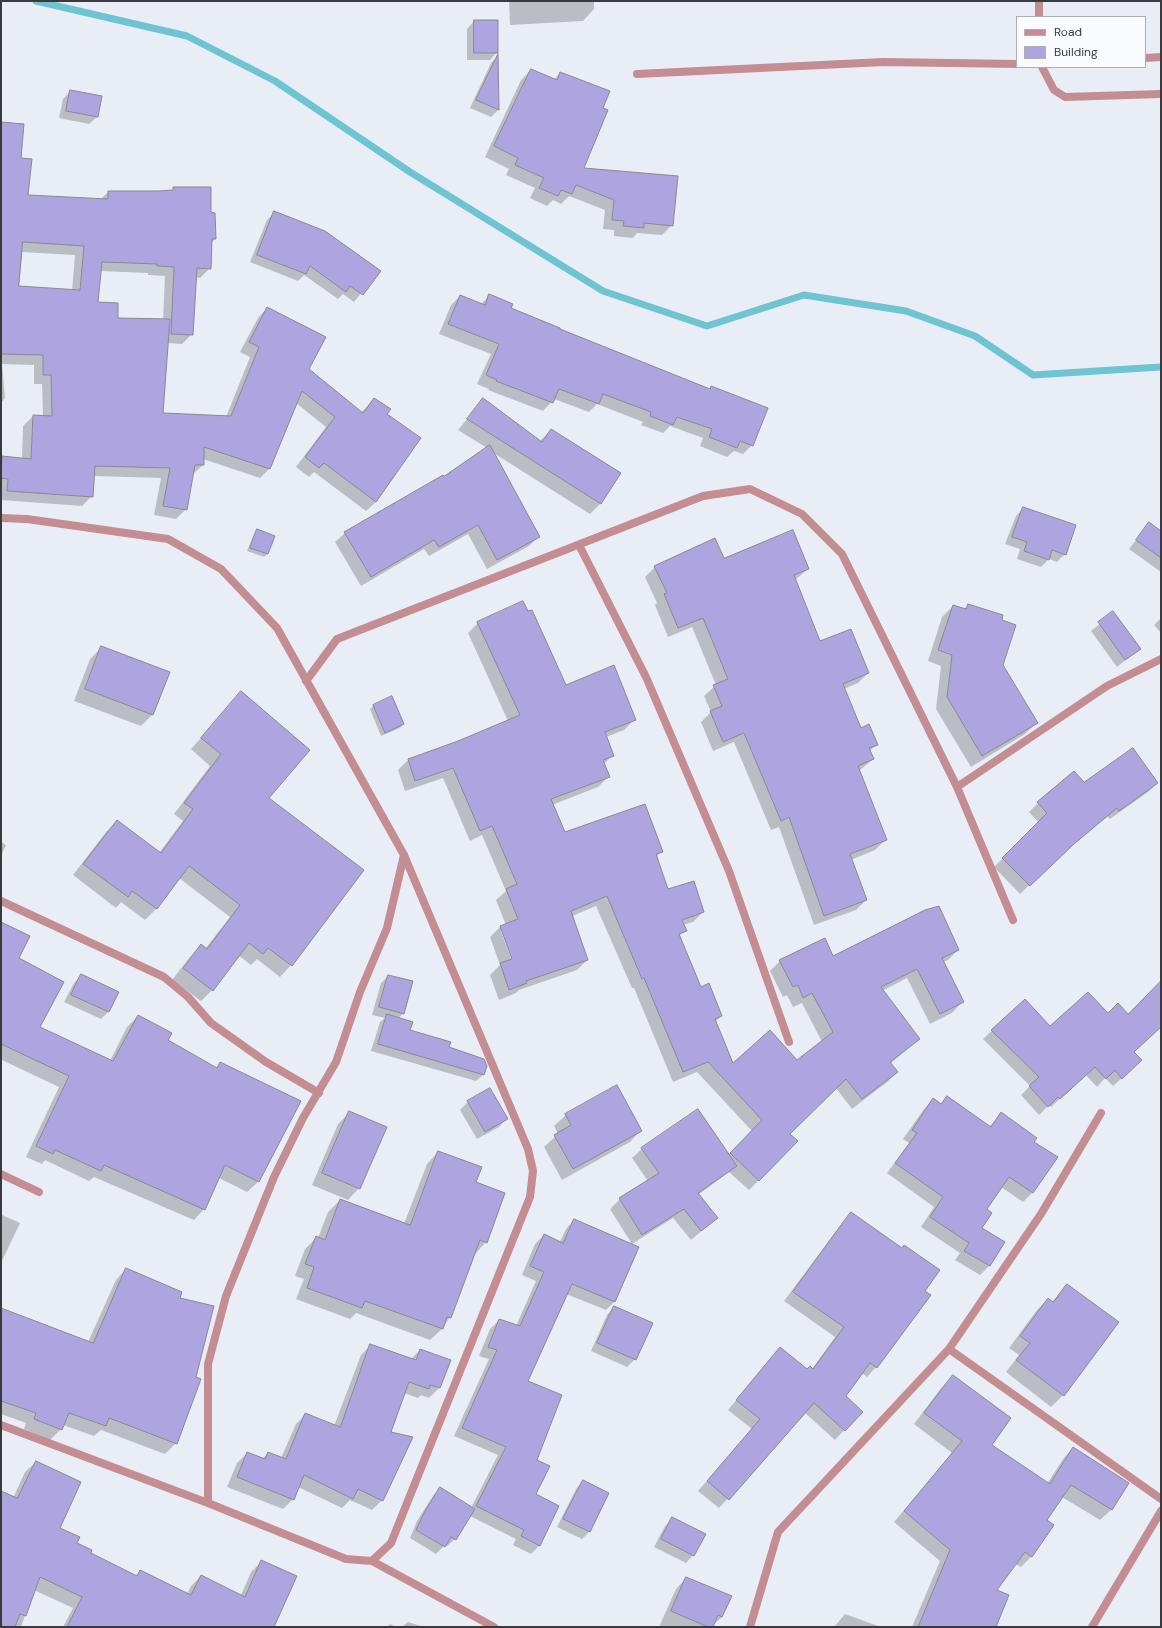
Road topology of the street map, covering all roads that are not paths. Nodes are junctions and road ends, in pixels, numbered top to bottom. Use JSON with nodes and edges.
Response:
{"nodes":[{"id":1,"x":1039,"y":1,"type":"edge"},
{"id":2,"x":1039,"y":16,"type":"edge"},
{"id":3,"x":1161,"y":57,"type":"edge"},
{"id":4,"x":1146,"y":58,"type":"edge"},
{"id":5,"x":1016,"y":64,"type":"edge"},
{"id":6,"x":1043,"y":68,"type":"edge"},
{"id":7,"x":637,"y":74,"type":"dead end"},
{"id":8,"x":1161,"y":94,"type":"edge"},
{"id":9,"x":1,"y":518,"type":"edge"},
{"id":10,"x":579,"y":545,"type":"junction"},
{"id":11,"x":1161,"y":659,"type":"edge"},
{"id":12,"x":306,"y":681,"type":"junction"},
{"id":13,"x":957,"y":787,"type":"junction"},
{"id":14,"x":404,"y":855,"type":"junction"},
{"id":15,"x":1,"y":901,"type":"edge"},
{"id":16,"x":1013,"y":920,"type":"dead end"},
{"id":17,"x":789,"y":1042,"type":"dead end"},
{"id":18,"x":319,"y":1093,"type":"junction"},
{"id":19,"x":1101,"y":1113,"type":"dead end"},
{"id":20,"x":1,"y":1174,"type":"edge"},
{"id":21,"x":39,"y":1192,"type":"dead end"},
{"id":22,"x":949,"y":1349,"type":"junction"},
{"id":23,"x":1,"y":1425,"type":"edge"},
{"id":24,"x":1161,"y":1499,"type":"edge"},
{"id":25,"x":208,"y":1503,"type":"junction"},
{"id":26,"x":1161,"y":1511,"type":"edge"},
{"id":27,"x":372,"y":1561,"type":"junction"},
{"id":28,"x":494,"y":1627,"type":"edge"},
{"id":29,"x":750,"y":1627,"type":"edge"},
{"id":30,"x":1092,"y":1627,"type":"edge"}],
"edges":[{"from":1,"to":2,"type":"street"},
{"from":3,"to":4,"type":"street"},
{"from":5,"to":7,"type":"street"},
{"from":6,"to":8,"type":"street"},
{"from":9,"to":12,"type":"street"},
{"from":10,"to":12,"type":"street"},
{"from":10,"to":13,"type":"street"},
{"from":10,"to":17,"type":"street"},
{"from":11,"to":13,"type":"street"},
{"from":12,"to":14,"type":"street"},
{"from":13,"to":16,"type":"street"},
{"from":14,"to":18,"type":"street"},
{"from":14,"to":27,"type":"street"},
{"from":15,"to":18,"type":"street"},
{"from":18,"to":25,"type":"street"},
{"from":19,"to":22,"type":"street"},
{"from":20,"to":21,"type":"street"},
{"from":22,"to":24,"type":"street"},
{"from":22,"to":29,"type":"street"},
{"from":23,"to":25,"type":"street"},
{"from":25,"to":27,"type":"street"},
{"from":26,"to":30,"type":"street"},
{"from":27,"to":28,"type":"street"}]}
